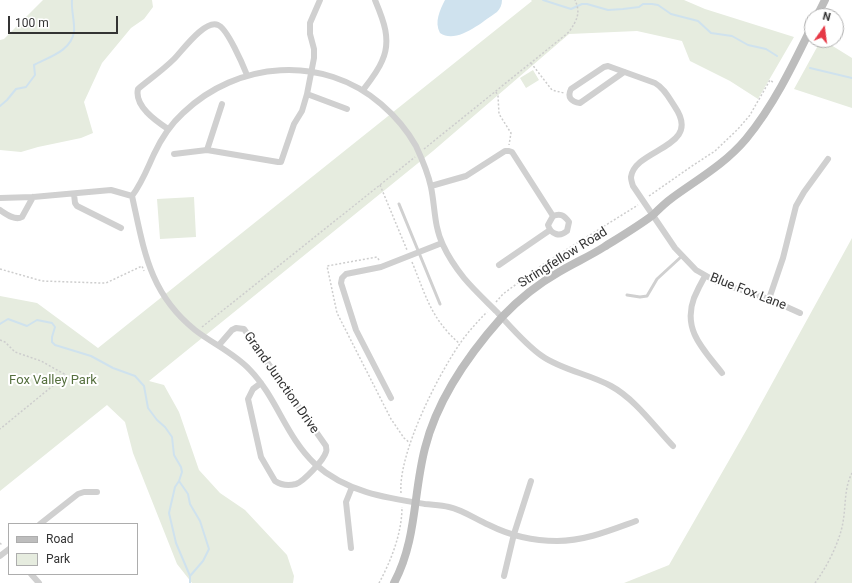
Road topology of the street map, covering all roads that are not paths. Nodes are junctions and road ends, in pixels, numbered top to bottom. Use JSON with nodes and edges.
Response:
{"nodes":[{"id":1,"x":320,"y":0,"type":"edge"},
{"id":2,"x":374,"y":0,"type":"edge"},
{"id":3,"x":804,"y":41,"type":"edge"},
{"id":4,"x":311,"y":72,"type":"junction"},
{"id":5,"x":624,"y":72,"type":"junction"},
{"id":6,"x":247,"y":75,"type":"junction"},
{"id":7,"x":364,"y":90,"type":"junction"},
{"id":8,"x":307,"y":94,"type":"junction"},
{"id":9,"x":222,"y":104,"type":"dead end"},
{"id":10,"x":347,"y":109,"type":"dead end"},
{"id":11,"x":168,"y":129,"type":"junction"},
{"id":12,"x":207,"y":150,"type":"junction"},
{"id":13,"x":174,"y":154,"type":"dead end"},
{"id":14,"x":828,"y":159,"type":"dead end"},
{"id":15,"x":431,"y":186,"type":"junction"},
{"id":16,"x":74,"y":194,"type":"junction"},
{"id":17,"x":132,"y":196,"type":"junction"},
{"id":18,"x":33,"y":197,"type":"junction"},
{"id":19,"x":0,"y":198,"type":"edge"},
{"id":20,"x":399,"y":204,"type":"dead end"},
{"id":21,"x":0,"y":210,"type":"edge"},
{"id":22,"x":653,"y":214,"type":"junction"},
{"id":23,"x":552,"y":216,"type":"junction"},
{"id":24,"x":121,"y":228,"type":"dead end"},
{"id":25,"x":550,"y":230,"type":"junction"},
{"id":26,"x":442,"y":244,"type":"junction"},
{"id":27,"x":419,"y":252,"type":"junction"},
{"id":28,"x":682,"y":256,"type":"junction"},
{"id":29,"x":499,"y":265,"type":"dead end"},
{"id":30,"x":705,"y":276,"type":"junction"},
{"id":31,"x":627,"y":295,"type":"dead end"},
{"id":32,"x":769,"y":298,"type":"junction"},
{"id":33,"x":440,"y":304,"type":"dead end"},
{"id":34,"x":800,"y":313,"type":"dead end"},
{"id":35,"x":502,"y":318,"type":"junction"},
{"id":36,"x":219,"y":345,"type":"junction"},
{"id":37,"x":722,"y":373,"type":"dead end"},
{"id":38,"x":261,"y":383,"type":"junction"},
{"id":39,"x":391,"y":398,"type":"dead end"},
{"id":40,"x":673,"y":446,"type":"dead end"},
{"id":41,"x":317,"y":465,"type":"junction"},
{"id":42,"x":531,"y":481,"type":"dead end"},
{"id":43,"x":352,"y":487,"type":"junction"},
{"id":44,"x":97,"y":492,"type":"dead end"},
{"id":45,"x":416,"y":502,"type":"junction"},
{"id":46,"x":636,"y":521,"type":"dead end"},
{"id":47,"x":41,"y":523,"type":"edge"},
{"id":48,"x":514,"y":534,"type":"junction"},
{"id":49,"x":351,"y":548,"type":"dead end"},
{"id":50,"x":8,"y":550,"type":"edge"},
{"id":51,"x":0,"y":556,"type":"edge"},
{"id":52,"x":32,"y":575,"type":"edge"},
{"id":53,"x":504,"y":576,"type":"dead end"},
{"id":54,"x":39,"y":583,"type":"edge"},
{"id":55,"x":394,"y":583,"type":"edge"}],
"edges":[{"from":1,"to":4,"type":"street"},
{"from":2,"to":7,"type":"street"},
{"from":3,"to":22,"type":"main road","name":"Stringfellow Road"},
{"from":4,"to":6,"type":"street"},
{"from":4,"to":7,"type":"street"},
{"from":4,"to":8,"type":"street"},
{"from":5,"to":5,"type":"street","name":"Blue Fox Lane"},
{"from":5,"to":22,"type":"street","name":"Blue Fox Lane"},
{"from":6,"to":11,"type":"street"},
{"from":6,"to":11,"type":"street"},
{"from":7,"to":15,"type":"street"},
{"from":8,"to":10,"type":"street"},
{"from":8,"to":12,"type":"street"},
{"from":9,"to":12,"type":"street"},
{"from":11,"to":17,"type":"street"},
{"from":12,"to":13,"type":"street"},
{"from":14,"to":32,"type":"street"},
{"from":15,"to":23,"type":"street"},
{"from":15,"to":26,"type":"street"},
{"from":16,"to":17,"type":"street"},
{"from":16,"to":18,"type":"street"},
{"from":16,"to":24,"type":"street"},
{"from":17,"to":36,"type":"street"},
{"from":18,"to":19,"type":"street"},
{"from":18,"to":21,"type":"street"},
{"from":20,"to":27,"type":"lane"},
{"from":22,"to":28,"type":"street","name":"Blue Fox Lane"},
{"from":22,"to":35,"type":"main road","name":"Stringfellow Road"},
{"from":23,"to":25,"type":"street"},
{"from":23,"to":25,"type":"street"},
{"from":25,"to":29,"type":"street"},
{"from":26,"to":27,"type":"street"},
{"from":26,"to":35,"type":"street"},
{"from":27,"to":33,"type":"lane"},
{"from":27,"to":39,"type":"street"},
{"from":28,"to":30,"type":"street","name":"Blue Fox Lane"},
{"from":28,"to":31,"type":"lane"},
{"from":30,"to":32,"type":"street","name":"Blue Fox Lane"},
{"from":30,"to":37,"type":"street"},
{"from":32,"to":34,"type":"street","name":"Blue Fox Lane"},
{"from":35,"to":40,"type":"street"},
{"from":35,"to":45,"type":"main road","name":"Stringfellow Road"},
{"from":36,"to":38,"type":"street"},
{"from":36,"to":41,"type":"street","name":"Grand Junction Drive"},
{"from":38,"to":41,"type":"street"},
{"from":38,"to":41,"type":"street"},
{"from":41,"to":43,"type":"street"},
{"from":42,"to":48,"type":"street"},
{"from":43,"to":45,"type":"street"},
{"from":43,"to":49,"type":"street"},
{"from":44,"to":47,"type":"street"},
{"from":45,"to":48,"type":"street"},
{"from":45,"to":55,"type":"main road","name":"Stringfellow Road"},
{"from":46,"to":48,"type":"street"},
{"from":48,"to":53,"type":"street"},
{"from":50,"to":51,"type":"street"},
{"from":52,"to":54,"type":"street"}]}
